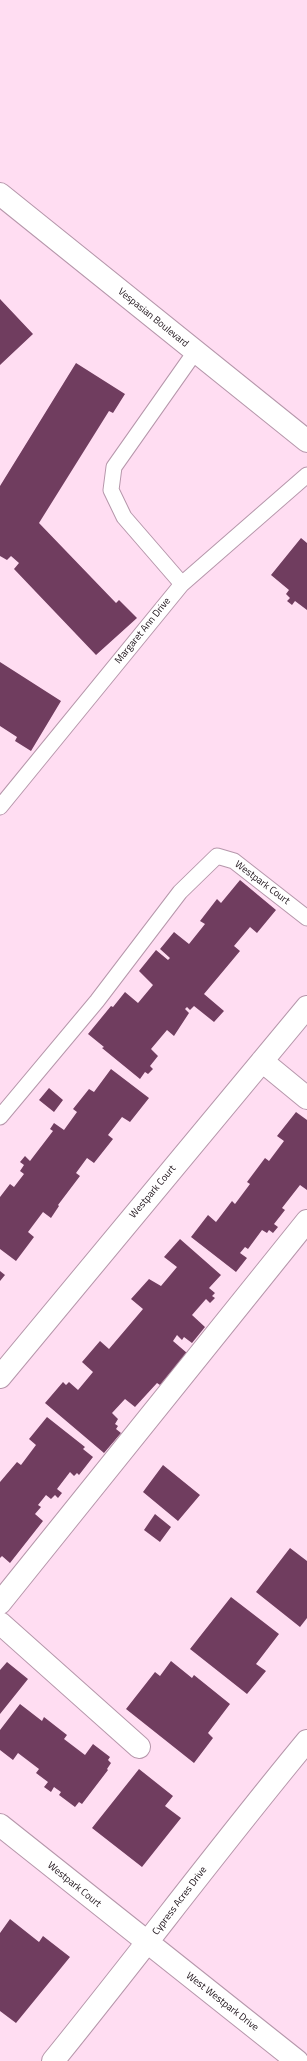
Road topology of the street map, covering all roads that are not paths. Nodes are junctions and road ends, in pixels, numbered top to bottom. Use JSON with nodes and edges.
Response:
{"nodes":[{"id":1,"x":0,"y":195,"type":"edge"},
{"id":2,"x":196,"y":352,"type":"junction"},
{"id":3,"x":307,"y":441,"type":"edge"},
{"id":4,"x":307,"y":475,"type":"edge"},
{"id":5,"x":182,"y":584,"type":"junction"},
{"id":6,"x":3,"y":797,"type":"edge"},
{"id":7,"x":307,"y":918,"type":"edge"},
{"id":8,"x":307,"y":1007,"type":"edge"},
{"id":9,"x":262,"y":1061,"type":"junction"},
{"id":10,"x":307,"y":1098,"type":"edge"},
{"id":11,"x":0,"y":1117,"type":"edge"},
{"id":12,"x":307,"y":1221,"type":"edge"},
{"id":13,"x":0,"y":1377,"type":"edge"},
{"id":14,"x":0,"y":1603,"type":"edge"},
{"id":15,"x":0,"y":1623,"type":"edge"},
{"id":16,"x":307,"y":1741,"type":"edge"},
{"id":17,"x":139,"y":1747,"type":"dead end"},
{"id":18,"x":0,"y":1825,"type":"edge"},
{"id":19,"x":148,"y":1944,"type":"junction"},
{"id":20,"x":53,"y":2061,"type":"edge"},
{"id":21,"x":297,"y":2061,"type":"edge"}],
"edges":[{"from":1,"to":2,"type":"street","name":"Vespasian Boulevard"},
{"from":2,"to":3,"type":"street","name":"Vespasian Boulevard"},
{"from":2,"to":5,"type":"lane"},
{"from":4,"to":5,"type":"lane","name":"Margaret Ann Drive"},
{"from":5,"to":6,"type":"lane","name":"Margaret Ann Drive"},
{"from":7,"to":11,"type":"lane","name":"Westpark Court"},
{"from":8,"to":9,"type":"street","name":"Westpark Court"},
{"from":9,"to":10,"type":"street"},
{"from":9,"to":13,"type":"street","name":"Westpark Court"},
{"from":12,"to":14,"type":"street"},
{"from":15,"to":17,"type":"street"},
{"from":16,"to":19,"type":"street","name":"Cypress Acres Drive"},
{"from":18,"to":19,"type":"street","name":"Westpark Court"},
{"from":19,"to":20,"type":"street","name":"Cypress Acres Drive"},
{"from":19,"to":21,"type":"street","name":"West Westpark Drive"}]}
